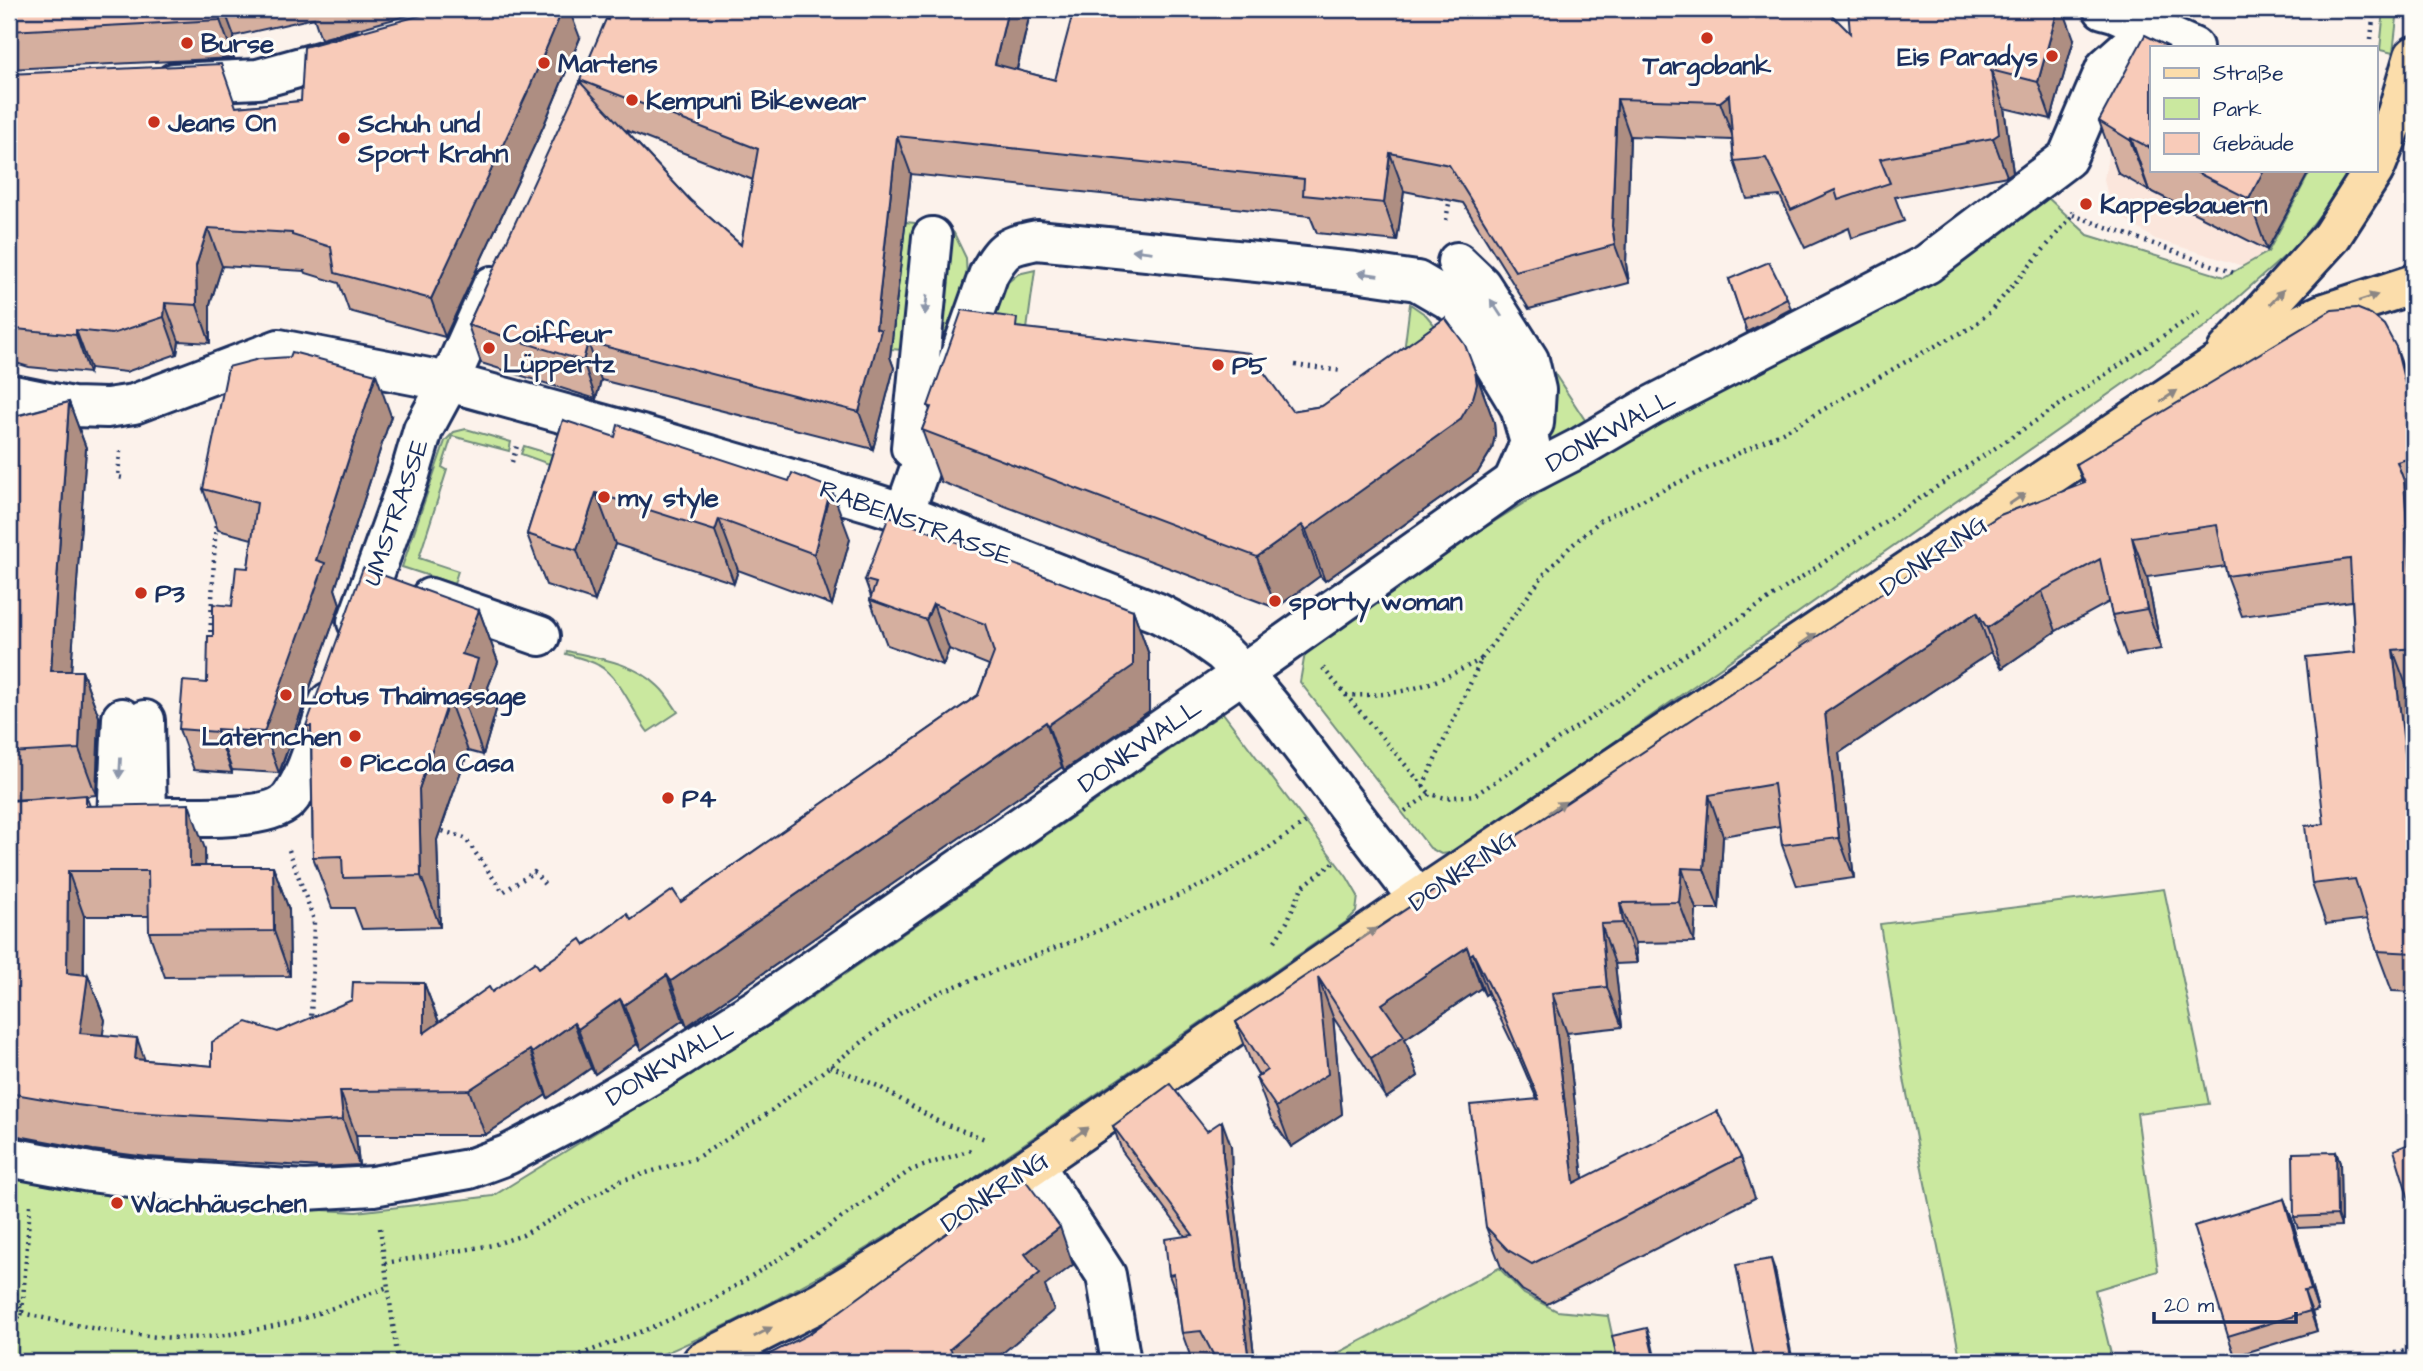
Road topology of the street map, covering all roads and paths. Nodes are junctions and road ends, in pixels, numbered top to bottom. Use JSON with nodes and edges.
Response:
{"nodes":[{"id":1,"x":2103,"y":9,"type":"edge"},
{"id":2,"x":2374,"y":9,"type":"edge"},
{"id":3,"x":2151,"y":27,"type":"junction"},
{"id":4,"x":392,"y":42,"type":"edge"},
{"id":5,"x":2189,"y":46,"type":"edge"},
{"id":6,"x":2370,"y":46,"type":"edge"},
{"id":7,"x":2414,"y":56,"type":"edge"},
{"id":8,"x":133,"y":85,"type":"edge"},
{"id":9,"x":2394,"y":132,"type":"edge"},
{"id":10,"x":2067,"y":158,"type":"junction"},
{"id":11,"x":2378,"y":162,"type":"edge"},
{"id":12,"x":2372,"y":172,"type":"edge"},
{"id":13,"x":1451,"y":191,"type":"edge"},
{"id":14,"x":2073,"y":215,"type":"junction"},
{"id":15,"x":932,"y":237,"type":"dead end"},
{"id":16,"x":507,"y":253,"type":"edge"},
{"id":17,"x":1457,"y":262,"type":"dead end"},
{"id":18,"x":2249,"y":278,"type":"dead end"},
{"id":19,"x":1417,"y":281,"type":"junction"},
{"id":20,"x":2414,"y":284,"type":"edge"},
{"id":21,"x":2203,"y":309,"type":"dead end"},
{"id":22,"x":1295,"y":365,"type":"dead end"},
{"id":23,"x":2214,"y":366,"type":"junction"},
{"id":24,"x":1342,"y":371,"type":"dead end"},
{"id":25,"x":449,"y":382,"type":"junction"},
{"id":26,"x":9,"y":394,"type":"edge"},
{"id":27,"x":121,"y":440,"type":"dead end"},
{"id":28,"x":1530,"y":443,"type":"junction"},
{"id":29,"x":123,"y":478,"type":"dead end"},
{"id":30,"x":1513,"y":482,"type":"junction"},
{"id":31,"x":904,"y":513,"type":"junction"},
{"id":32,"x":217,"y":516,"type":"edge"},
{"id":33,"x":372,"y":579,"type":"junction"},
{"id":34,"x":540,"y":636,"type":"dead end"},
{"id":35,"x":1296,"y":636,"type":"junction"},
{"id":36,"x":209,"y":646,"type":"edge"},
{"id":37,"x":1482,"y":658,"type":"junction"},
{"id":38,"x":1243,"y":673,"type":"junction"},
{"id":39,"x":1346,"y":695,"type":"junction"},
{"id":40,"x":134,"y":719,"type":"dead end"},
{"id":41,"x":1423,"y":786,"type":"junction"},
{"id":42,"x":1430,"y":794,"type":"junction"},
{"id":43,"x":1341,"y":798,"type":"junction"},
{"id":44,"x":275,"y":810,"type":"junction"},
{"id":45,"x":425,"y":825,"type":"edge"},
{"id":46,"x":1370,"y":836,"type":"junction"},
{"id":47,"x":546,"y":886,"type":"dead end"},
{"id":48,"x":1418,"y":899,"type":"junction"},
{"id":49,"x":1273,"y":942,"type":"dead end"},
{"id":50,"x":320,"y":1028,"type":"edge"},
{"id":51,"x":830,"y":1065,"type":"junction"},
{"id":52,"x":995,"y":1135,"type":"dead end"},
{"id":53,"x":988,"y":1140,"type":"junction"},
{"id":54,"x":20,"y":1159,"type":"edge"},
{"id":55,"x":1034,"y":1164,"type":"junction"},
{"id":56,"x":373,"y":1186,"type":"junction"},
{"id":57,"x":385,"y":1263,"type":"junction"},
{"id":58,"x":9,"y":1273,"type":"edge"},
{"id":59,"x":388,"y":1287,"type":"junction"},
{"id":60,"x":22,"y":1313,"type":"junction"},
{"id":61,"x":9,"y":1328,"type":"edge"},
{"id":62,"x":2414,"y":1349,"type":"edge"},
{"id":63,"x":398,"y":1362,"type":"edge"},
{"id":64,"x":561,"y":1362,"type":"edge"},
{"id":65,"x":702,"y":1362,"type":"edge"},
{"id":66,"x":1121,"y":1362,"type":"edge"},
{"id":67,"x":2354,"y":1362,"type":"edge"}],
"edges":[{"from":1,"to":3,"type":"street"},
{"from":2,"to":6,"type":"path"},
{"from":3,"to":5,"type":"street"},
{"from":3,"to":10,"type":"street","name":"DONKWALL"},
{"from":4,"to":8,"type":"street"},
{"from":7,"to":9,"type":"main road","name":"DONKRING"},
{"from":9,"to":11,"type":"main road","name":"DONKRING"},
{"from":10,"to":14,"type":"path"},
{"from":10,"to":30,"type":"street","name":"DONKWALL"},
{"from":23,"to":12,"type":"main road","name":"DONKRING","one_way":true},
{"from":13,"to":19,"type":"path"},
{"from":14,"to":18,"type":"path"},
{"from":14,"to":37,"type":"path"},
{"from":15,"to":31,"type":"street","one_way":true},
{"from":16,"to":25,"type":"street","name":"UMSTRASSE"},
{"from":28,"to":17,"type":"street","one_way":true},
{"from":19,"to":28,"type":"street"},
{"from":19,"to":31,"type":"street","one_way":true},
{"from":23,"to":20,"type":"main road","name":"DONKRING","one_way":true},
{"from":21,"to":42,"type":"path"},
{"from":22,"to":24,"type":"path"},
{"from":48,"to":23,"type":"main road","name":"DONKRING","one_way":true},
{"from":25,"to":26,"type":"street","name":"RABENSTRASSE"},
{"from":25,"to":31,"type":"street","name":"RABENSTRASSE"},
{"from":25,"to":33,"type":"street","name":"UMSTRASSE"},
{"from":27,"to":29,"type":"path"},
{"from":28,"to":30,"type":"street"},
{"from":30,"to":35,"type":"street","name":"DONKWALL"},
{"from":31,"to":38,"type":"street","name":"RABENSTRASSE"},
{"from":32,"to":36,"type":"path"},
{"from":33,"to":34,"type":"street"},
{"from":33,"to":44,"type":"street","name":"UMSTRASSE"},
{"from":35,"to":38,"type":"street","name":"DONKWALL"},
{"from":35,"to":39,"type":"path"},
{"from":37,"to":39,"type":"path"},
{"from":37,"to":41,"type":"path"},
{"from":38,"to":43,"type":"street","name":"RABENSTRASSE"},
{"from":38,"to":56,"type":"street","name":"DONKWALL"},
{"from":39,"to":41,"type":"path"},
{"from":40,"to":44,"type":"street"},
{"from":41,"to":42,"type":"path"},
{"from":42,"to":46,"type":"path"},
{"from":43,"to":46,"type":"street","name":"RABENSTRASSE"},
{"from":43,"to":51,"type":"path"},
{"from":44,"to":50,"type":"path"},
{"from":45,"to":47,"type":"path"},
{"from":46,"to":48,"type":"street","name":"RABENSTRASSE"},
{"from":46,"to":49,"type":"path"},
{"from":55,"to":48,"type":"main road","name":"DONKRING","one_way":true},
{"from":51,"to":53,"type":"path"},
{"from":51,"to":57,"type":"path"},
{"from":52,"to":53,"type":"path"},
{"from":53,"to":64,"type":"path"},
{"from":54,"to":56,"type":"street","name":"DONKWALL"},
{"from":54,"to":60,"type":"path"},
{"from":65,"to":55,"type":"main road","name":"DONKRING","one_way":true},
{"from":55,"to":66,"type":"street"},
{"from":56,"to":57,"type":"path"},
{"from":57,"to":59,"type":"path"},
{"from":58,"to":60,"type":"path"},
{"from":59,"to":60,"type":"path"},
{"from":59,"to":63,"type":"path"},
{"from":60,"to":61,"type":"path"},
{"from":62,"to":67,"type":"path"}]}
